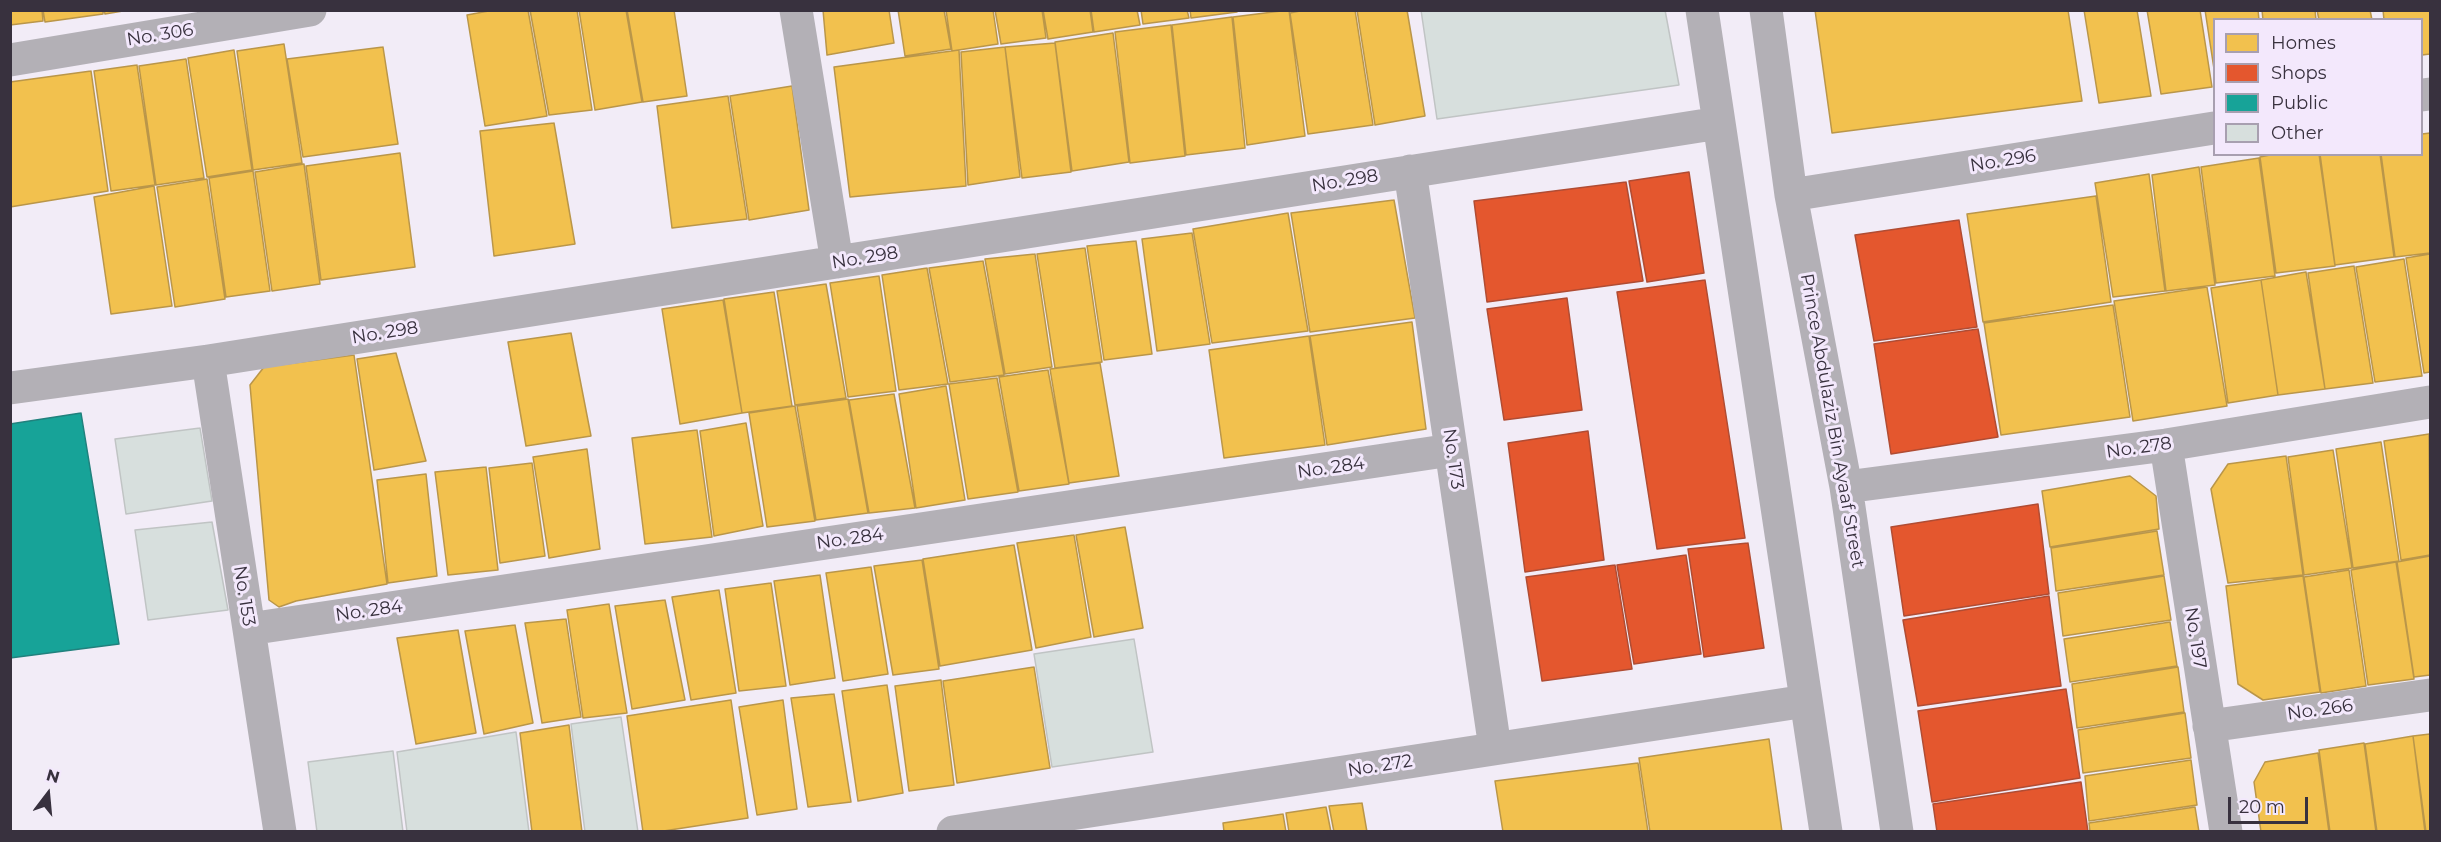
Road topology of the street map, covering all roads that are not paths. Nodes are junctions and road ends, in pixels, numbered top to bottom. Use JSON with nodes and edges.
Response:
{"nodes":[{"id":1,"x":310,"y":10,"type":"edge"},
{"id":2,"x":796,"y":10,"type":"edge"},
{"id":3,"x":1702,"y":10,"type":"edge"},
{"id":4,"x":1766,"y":10,"type":"edge"},
{"id":5,"x":10,"y":60,"type":"edge"},
{"id":6,"x":1719,"y":123,"type":"junction"},
{"id":7,"x":2213,"y":128,"type":"edge"},
{"id":8,"x":1410,"y":171,"type":"junction"},
{"id":9,"x":1791,"y":195,"type":"junction"},
{"id":10,"x":837,"y":262,"type":"junction"},
{"id":11,"x":208,"y":361,"type":"junction"},
{"id":12,"x":10,"y":388,"type":"edge"},
{"id":13,"x":2430,"y":402,"type":"edge"},
{"id":14,"x":2166,"y":445,"type":"junction"},
{"id":15,"x":1451,"y":450,"type":"junction"},
{"id":16,"x":1846,"y":488,"type":"junction"},
{"id":17,"x":249,"y":628,"type":"junction"},
{"id":18,"x":2430,"y":695,"type":"edge"},
{"id":19,"x":1806,"y":701,"type":"junction"},
{"id":20,"x":2209,"y":726,"type":"junction"},
{"id":21,"x":1495,"y":748,"type":"junction"},
{"id":22,"x":280,"y":831,"type":"edge"},
{"id":23,"x":953,"y":831,"type":"edge"},
{"id":24,"x":1826,"y":831,"type":"edge"},
{"id":25,"x":1897,"y":831,"type":"edge"},
{"id":26,"x":2226,"y":831,"type":"edge"}],
"edges":[{"from":1,"to":5,"type":"street","name":"No. 306"},
{"from":2,"to":10,"type":"street"},
{"from":3,"to":6,"type":"street"},
{"from":4,"to":9,"type":"street","name":"Prince Abdulaziz Bin Ayaaf Street"},
{"from":6,"to":8,"type":"street","name":"No. 298"},
{"from":6,"to":19,"type":"street"},
{"from":7,"to":9,"type":"street","name":"No. 296"},
{"from":8,"to":10,"type":"street","name":"No. 298"},
{"from":8,"to":15,"type":"street","name":"No. 173"},
{"from":9,"to":16,"type":"street","name":"Prince Abdulaziz Bin Ayaaf Street"},
{"from":10,"to":11,"type":"street","name":"No. 298"},
{"from":11,"to":12,"type":"street","name":"No. 298"},
{"from":11,"to":17,"type":"street","name":"No. 153"},
{"from":13,"to":14,"type":"street","name":"No. 278"},
{"from":14,"to":16,"type":"street","name":"No. 278"},
{"from":14,"to":20,"type":"street","name":"No. 197"},
{"from":15,"to":17,"type":"street","name":"No. 284"},
{"from":15,"to":21,"type":"street","name":"No. 173"},
{"from":16,"to":25,"type":"street","name":"Prince Abdulaziz Bin Ayaaf Street"},
{"from":17,"to":22,"type":"street","name":"No. 153"},
{"from":18,"to":20,"type":"street","name":"No. 266"},
{"from":19,"to":21,"type":"street","name":"No. 272"},
{"from":19,"to":24,"type":"street"},
{"from":20,"to":26,"type":"street","name":"No. 197"},
{"from":21,"to":23,"type":"street","name":"No. 272"}]}
